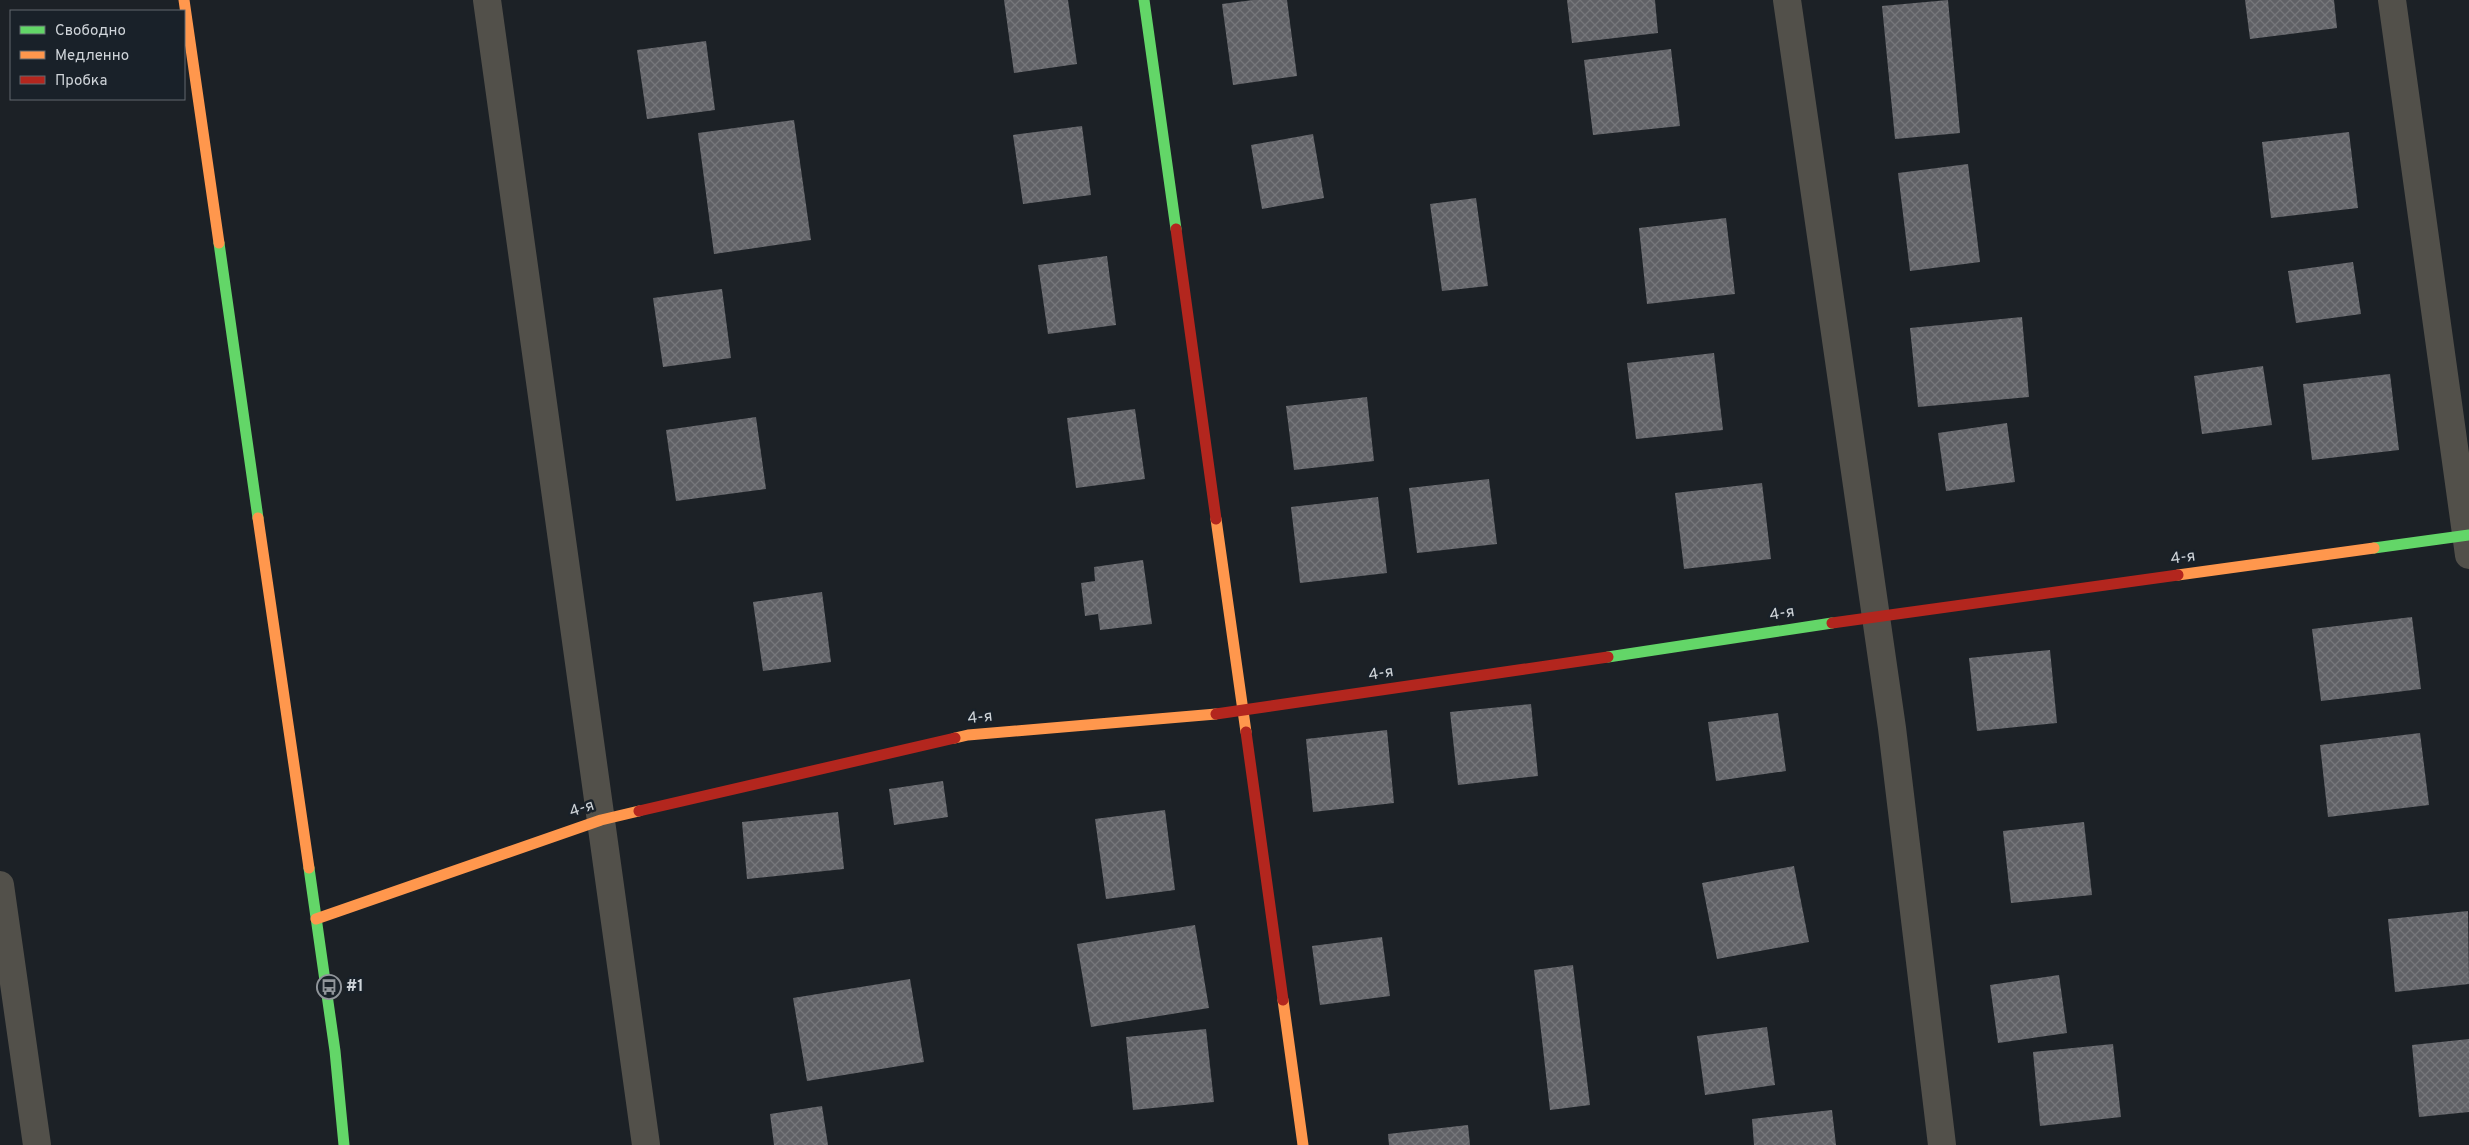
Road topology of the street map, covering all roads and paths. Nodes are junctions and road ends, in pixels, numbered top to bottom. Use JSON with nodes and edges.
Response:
{"nodes":[{"id":1,"x":184,"y":0,"type":"edge"},
{"id":2,"x":487,"y":0,"type":"edge"},
{"id":3,"x":1144,"y":0,"type":"edge"},
{"id":4,"x":1787,"y":0,"type":"edge"},
{"id":5,"x":2392,"y":0,"type":"edge"},
{"id":6,"x":2468,"y":542,"type":"edge"},
{"id":7,"x":1876,"y":616,"type":"junction"},
{"id":8,"x":1243,"y":712,"type":"junction"},
{"id":9,"x":601,"y":820,"type":"junction"},
{"id":10,"x":0,"y":885,"type":"edge"},
{"id":11,"x":316,"y":919,"type":"junction"},
{"id":12,"x":37,"y":1145,"type":"edge"},
{"id":13,"x":344,"y":1145,"type":"edge"},
{"id":14,"x":646,"y":1145,"type":"edge"},
{"id":15,"x":1303,"y":1145,"type":"edge"},
{"id":16,"x":1942,"y":1145,"type":"edge"}],
"edges":[{"from":1,"to":11,"type":"street"},
{"from":2,"to":9,"type":"street"},
{"from":3,"to":8,"type":"street"},
{"from":4,"to":7,"type":"street"},
{"from":5,"to":6,"type":"street"},
{"from":6,"to":7,"type":"street","name":"4-я"},
{"from":7,"to":8,"type":"street","name":"4-я"},
{"from":7,"to":16,"type":"street"},
{"from":8,"to":9,"type":"street","name":"4-я"},
{"from":8,"to":15,"type":"street"},
{"from":9,"to":11,"type":"street","name":"4-я"},
{"from":9,"to":14,"type":"street"},
{"from":10,"to":12,"type":"street"},
{"from":11,"to":13,"type":"street"}]}
